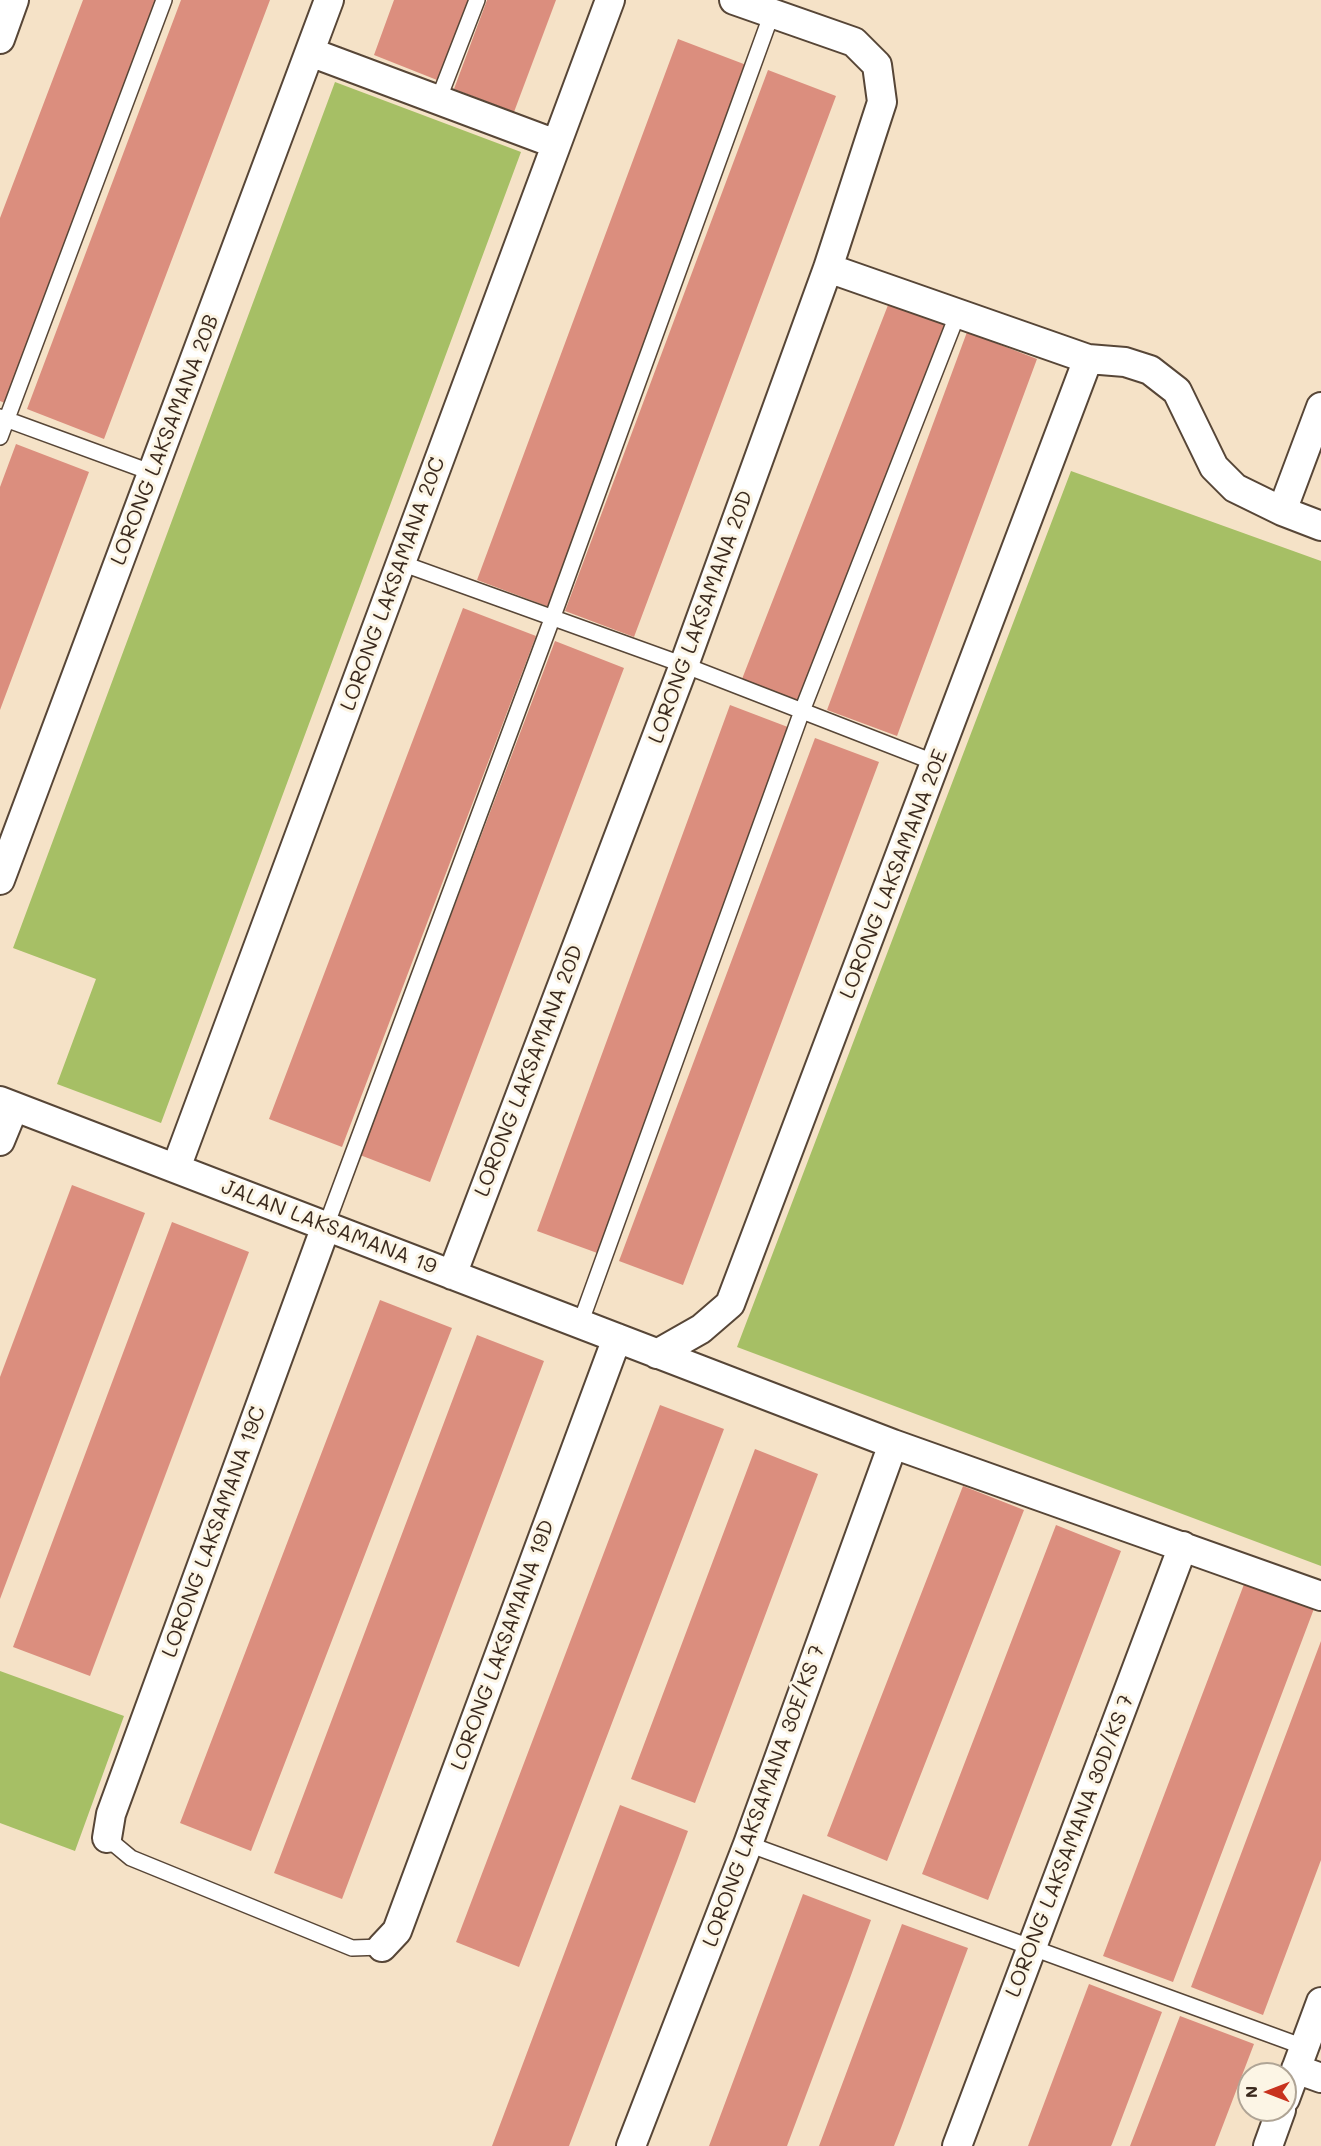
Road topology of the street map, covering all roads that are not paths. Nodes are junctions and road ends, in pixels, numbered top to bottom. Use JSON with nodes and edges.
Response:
{"nodes":[{"id":1,"x":14,"y":0,"type":"edge"},
{"id":2,"x":164,"y":0,"type":"edge"},
{"id":3,"x":329,"y":0,"type":"edge"},
{"id":4,"x":477,"y":0,"type":"edge"},
{"id":5,"x":610,"y":0,"type":"edge"},
{"id":6,"x":734,"y":0,"type":"edge"},
{"id":7,"x":772,"y":13,"type":"junction"},
{"id":8,"x":0,"y":39,"type":"edge"},
{"id":9,"x":310,"y":52,"type":"junction"},
{"id":10,"x":439,"y":98,"type":"junction"},
{"id":11,"x":556,"y":144,"type":"junction"},
{"id":12,"x":828,"y":268,"type":"junction"},
{"id":13,"x":958,"y":314,"type":"junction"},
{"id":14,"x":1088,"y":359,"type":"junction"},
{"id":15,"x":1321,"y":407,"type":"edge"},
{"id":16,"x":3,"y":418,"type":"edge"},
{"id":17,"x":0,"y":437,"type":"edge"},
{"id":18,"x":153,"y":474,"type":"junction"},
{"id":19,"x":1282,"y":511,"type":"junction"},
{"id":20,"x":1321,"y":526,"type":"edge"},
{"id":21,"x":401,"y":563,"type":"junction"},
{"id":22,"x":552,"y":619,"type":"junction"},
{"id":23,"x":684,"y":665,"type":"junction"},
{"id":24,"x":802,"y":711,"type":"junction"},
{"id":25,"x":936,"y":763,"type":"junction"},
{"id":26,"x":0,"y":880,"type":"edge"},
{"id":27,"x":7,"y":1104,"type":"edge"},
{"id":28,"x":0,"y":1141,"type":"edge"},
{"id":29,"x":176,"y":1168,"type":"junction"},
{"id":30,"x":326,"y":1226,"type":"junction"},
{"id":31,"x":452,"y":1275,"type":"junction"},
{"id":32,"x":580,"y":1324,"type":"junction"},
{"id":33,"x":616,"y":1338,"type":"junction"},
{"id":34,"x":657,"y":1354,"type":"junction"},
{"id":35,"x":893,"y":1444,"type":"junction"},
{"id":36,"x":1183,"y":1546,"type":"junction"},
{"id":37,"x":1321,"y":1596,"type":"edge"},
{"id":38,"x":107,"y":1838,"type":"joint"},
{"id":39,"x":748,"y":1844,"type":"junction"},
{"id":40,"x":382,"y":1947,"type":"joint"},
{"id":41,"x":1033,"y":1947,"type":"junction"},
{"id":42,"x":1321,"y":2002,"type":"edge"},
{"id":43,"x":1307,"y":2065,"type":"edge"},
{"id":44,"x":1297,"y":2080,"type":"edge"},
{"id":45,"x":1277,"y":2122,"type":"edge"},
{"id":46,"x":631,"y":2146,"type":"edge"},
{"id":47,"x":957,"y":2146,"type":"edge"},
{"id":48,"x":1268,"y":2146,"type":"edge"}],
"edges":[{"from":1,"to":8,"type":"street"},
{"from":2,"to":16,"type":"lane"},
{"from":3,"to":9,"type":"street","name":"LORONG LAKSAMANA 20B"},
{"from":4,"to":10,"type":"lane"},
{"from":5,"to":11,"type":"street","name":"LORONG LAKSAMANA 20C"},
{"from":6,"to":7,"type":"street","name":"LORONG LAKSAMANA 20D"},
{"from":7,"to":12,"type":"street","name":"LORONG LAKSAMANA 20D"},
{"from":7,"to":22,"type":"lane"},
{"from":9,"to":10,"type":"street"},
{"from":9,"to":18,"type":"street","name":"LORONG LAKSAMANA 20B"},
{"from":10,"to":11,"type":"street"},
{"from":11,"to":21,"type":"street","name":"LORONG LAKSAMANA 20C"},
{"from":12,"to":13,"type":"street"},
{"from":12,"to":23,"type":"street","name":"LORONG LAKSAMANA 20D"},
{"from":13,"to":14,"type":"street"},
{"from":13,"to":24,"type":"lane"},
{"from":14,"to":19,"type":"street"},
{"from":14,"to":25,"type":"street","name":"LORONG LAKSAMANA 20E"},
{"from":15,"to":19,"type":"street"},
{"from":16,"to":17,"type":"lane"},
{"from":16,"to":18,"type":"lane"},
{"from":18,"to":26,"type":"street","name":"LORONG LAKSAMANA 20B"},
{"from":19,"to":20,"type":"street"},
{"from":21,"to":22,"type":"lane"},
{"from":21,"to":29,"type":"street","name":"LORONG LAKSAMANA 20C"},
{"from":22,"to":23,"type":"lane"},
{"from":22,"to":30,"type":"lane"},
{"from":23,"to":24,"type":"lane"},
{"from":23,"to":31,"type":"street","name":"LORONG LAKSAMANA 20D"},
{"from":24,"to":25,"type":"lane"},
{"from":24,"to":32,"type":"lane"},
{"from":25,"to":34,"type":"street","name":"LORONG LAKSAMANA 20E"},
{"from":27,"to":28,"type":"street"},
{"from":27,"to":29,"type":"street","name":"JALAN LAKSAMANA 19"},
{"from":29,"to":30,"type":"street","name":"JALAN LAKSAMANA 19"},
{"from":30,"to":31,"type":"street","name":"JALAN LAKSAMANA 19"},
{"from":30,"to":38,"type":"street","name":"LORONG LAKSAMANA 19C"},
{"from":31,"to":32,"type":"street","name":"JALAN LAKSAMANA 19"},
{"from":32,"to":33,"type":"street","name":"JALAN LAKSAMANA 19"},
{"from":33,"to":34,"type":"street","name":"JALAN LAKSAMANA 19"},
{"from":33,"to":40,"type":"street","name":"LORONG LAKSAMANA 19D"},
{"from":34,"to":35,"type":"street","name":"JALAN LAKSAMANA 19"},
{"from":35,"to":36,"type":"street","name":"JALAN LAKSAMANA 19"},
{"from":35,"to":39,"type":"street","name":"LORONG LAKSAMANA 30E/KS 7"},
{"from":36,"to":37,"type":"street","name":"JALAN LAKSAMANA 19"},
{"from":36,"to":41,"type":"street","name":"LORONG LAKSAMANA 30D/KS 7"},
{"from":38,"to":40,"type":"lane"},
{"from":39,"to":41,"type":"lane"},
{"from":39,"to":46,"type":"street","name":"LORONG LAKSAMANA 30E/KS 7"},
{"from":41,"to":43,"type":"lane"},
{"from":41,"to":47,"type":"street","name":"LORONG LAKSAMANA 30D/KS 7"},
{"from":42,"to":43,"type":"street"},
{"from":43,"to":44,"type":"street"},
{"from":45,"to":48,"type":"street"}]}
